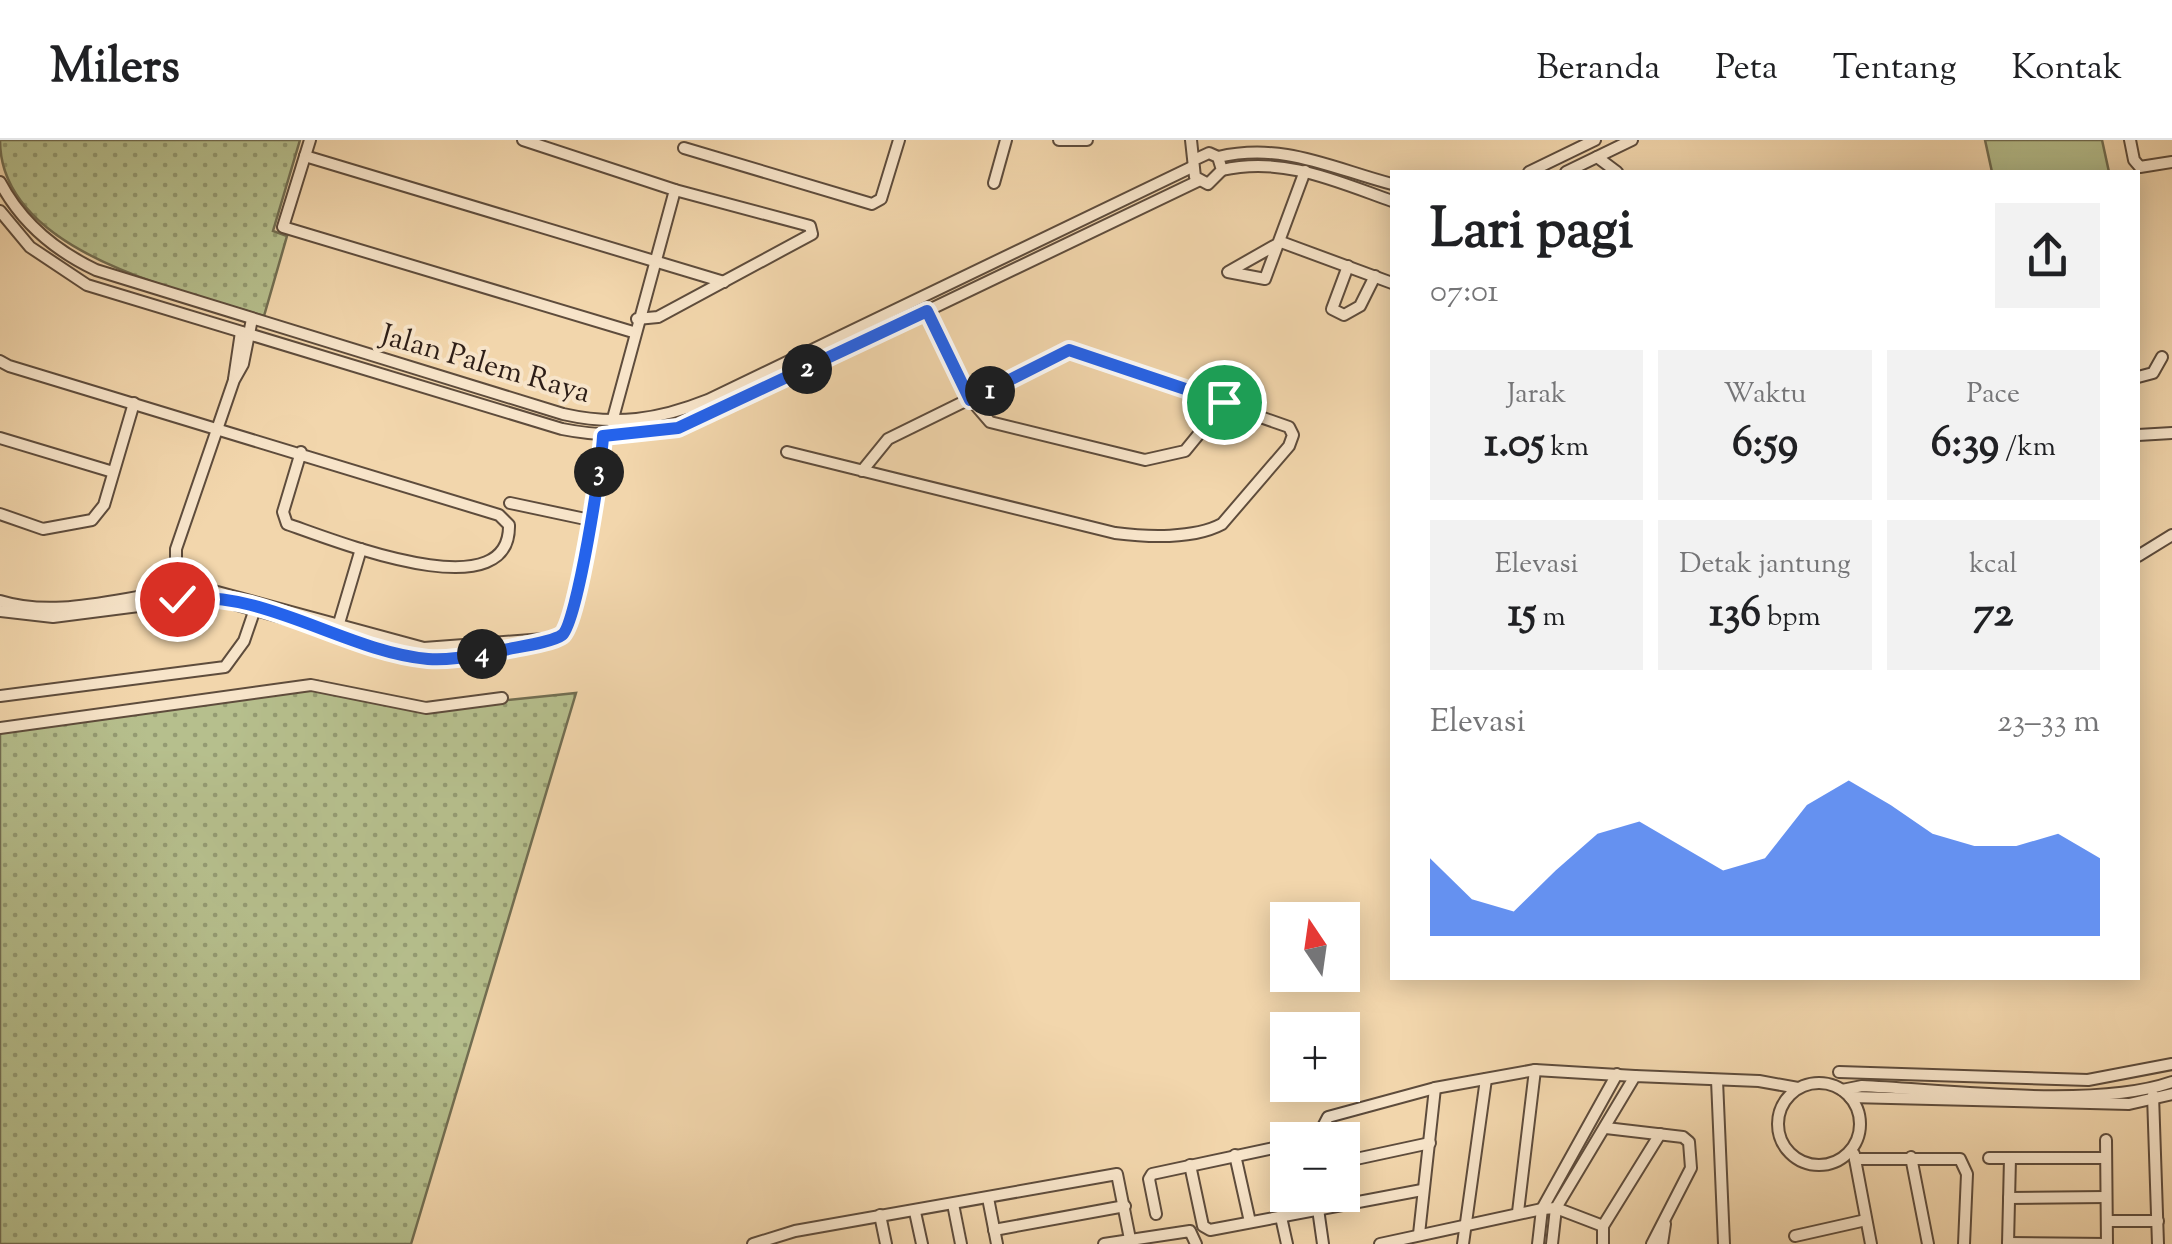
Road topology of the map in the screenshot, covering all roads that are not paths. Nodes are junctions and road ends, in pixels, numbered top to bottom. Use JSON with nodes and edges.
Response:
{"nodes":[{"id":1,"x":310,"y":140,"type":"edge"},
{"id":2,"x":523,"y":140,"type":"edge"},
{"id":3,"x":900,"y":140,"type":"edge"},
{"id":4,"x":1006,"y":140,"type":"edge"},
{"id":5,"x":1059,"y":140,"type":"edge"},
{"id":6,"x":1087,"y":140,"type":"edge"},
{"id":7,"x":1191,"y":140,"type":"edge"},
{"id":8,"x":1201,"y":140,"type":"edge"},
{"id":9,"x":1595,"y":140,"type":"edge"},
{"id":10,"x":1632,"y":140,"type":"edge"},
{"id":11,"x":2130,"y":140,"type":"edge"},
{"id":12,"x":684,"y":148,"type":"dead end"},
{"id":13,"x":305,"y":156,"type":"junction"},
{"id":14,"x":1597,"y":157,"type":"junction"},
{"id":15,"x":1218,"y":158,"type":"junction"},
{"id":16,"x":1197,"y":160,"type":"junction"},
{"id":17,"x":2172,"y":162,"type":"edge"},
{"id":18,"x":1222,"y":170,"type":"junction"},
{"id":19,"x":1533,"y":170,"type":"edge"},
{"id":20,"x":1570,"y":170,"type":"edge"},
{"id":21,"x":1614,"y":170,"type":"edge"},
{"id":22,"x":1305,"y":171,"type":"junction"},
{"id":23,"x":1198,"y":181,"type":"junction"},
{"id":24,"x":0,"y":182,"type":"edge"},
{"id":25,"x":994,"y":182,"type":"dead end"},
{"id":26,"x":1390,"y":183,"type":"edge"},
{"id":27,"x":675,"y":190,"type":"junction"},
{"id":28,"x":1390,"y":200,"type":"edge"},
{"id":29,"x":0,"y":211,"type":"edge"},
{"id":30,"x":1281,"y":242,"type":"junction"},
{"id":31,"x":654,"y":262,"type":"junction"},
{"id":32,"x":1348,"y":266,"type":"junction"},
{"id":33,"x":1375,"y":276,"type":"junction"},
{"id":34,"x":1390,"y":281,"type":"edge"},
{"id":35,"x":724,"y":282,"type":"junction"},
{"id":36,"x":927,"y":311,"type":"junction"},
{"id":37,"x":252,"y":319,"type":"junction"},
{"id":38,"x":636,"y":319,"type":"junction"},
{"id":39,"x":275,"y":326,"type":"junction"},
{"id":40,"x":633,"y":332,"type":"junction"},
{"id":41,"x":246,"y":334,"type":"junction"},
{"id":42,"x":271,"y":342,"type":"junction"},
{"id":43,"x":2162,"y":357,"type":"dead end"},
{"id":44,"x":0,"y":362,"type":"edge"},
{"id":45,"x":2140,"y":376,"type":"edge"},
{"id":46,"x":970,"y":400,"type":"junction"},
{"id":47,"x":1224,"y":402,"type":"junction"},
{"id":48,"x":134,"y":403,"type":"junction"},
{"id":49,"x":612,"y":422,"type":"junction"},
{"id":50,"x":219,"y":429,"type":"junction"},
{"id":51,"x":2140,"y":435,"type":"edge"},
{"id":52,"x":2170,"y":435,"type":"edge"},
{"id":53,"x":603,"y":436,"type":"junction"},
{"id":54,"x":0,"y":438,"type":"edge"},
{"id":55,"x":301,"y":452,"type":"junction"},
{"id":56,"x":787,"y":452,"type":"dead end"},
{"id":57,"x":862,"y":471,"type":"junction"},
{"id":58,"x":114,"y":472,"type":"junction"},
{"id":59,"x":510,"y":503,"type":"dead end"},
{"id":60,"x":0,"y":514,"type":"edge"},
{"id":61,"x":590,"y":520,"type":"junction"},
{"id":62,"x":2172,"y":535,"type":"edge"},
{"id":63,"x":361,"y":549,"type":"junction"},
{"id":64,"x":2140,"y":555,"type":"edge"},
{"id":65,"x":176,"y":595,"type":"junction"},
{"id":66,"x":0,"y":600,"type":"edge"},
{"id":67,"x":257,"y":605,"type":"junction"},
{"id":68,"x":0,"y":610,"type":"edge"},
{"id":69,"x":337,"y":629,"type":"junction"},
{"id":70,"x":4,"y":694,"type":"edge"},
{"id":71,"x":502,"y":698,"type":"dead end"},
{"id":72,"x":0,"y":728,"type":"edge"},
{"id":73,"x":2172,"y":1064,"type":"edge"},
{"id":74,"x":1535,"y":1070,"type":"junction"},
{"id":75,"x":1838,"y":1072,"type":"dead end"},
{"id":76,"x":1617,"y":1074,"type":"junction"},
{"id":77,"x":1635,"y":1076,"type":"junction"},
{"id":78,"x":1486,"y":1079,"type":"junction"},
{"id":79,"x":1718,"y":1080,"type":"junction"},
{"id":80,"x":2172,"y":1082,"type":"edge"},
{"id":81,"x":1776,"y":1085,"type":"junction"},
{"id":82,"x":1435,"y":1088,"type":"junction"},
{"id":83,"x":1798,"y":1088,"type":"junction"},
{"id":84,"x":1846,"y":1093,"type":"junction"},
{"id":85,"x":2172,"y":1094,"type":"edge"},
{"id":86,"x":2153,"y":1095,"type":"junction"},
{"id":87,"x":1781,"y":1108,"type":"junction"},
{"id":88,"x":1325,"y":1122,"type":"edge"},
{"id":89,"x":1606,"y":1128,"type":"junction"},
{"id":90,"x":1660,"y":1134,"type":"junction"},
{"id":91,"x":2106,"y":1140,"type":"dead end"},
{"id":92,"x":1430,"y":1143,"type":"junction"},
{"id":93,"x":1270,"y":1148,"type":"edge"},
{"id":94,"x":1235,"y":1154,"type":"junction"},
{"id":95,"x":1854,"y":1154,"type":"junction"},
{"id":96,"x":1911,"y":1156,"type":"junction"},
{"id":97,"x":1360,"y":1158,"type":"edge"},
{"id":98,"x":1989,"y":1158,"type":"dead end"},
{"id":99,"x":2010,"y":1158,"type":"junction"},
{"id":100,"x":2106,"y":1158,"type":"junction"},
{"id":101,"x":1190,"y":1165,"type":"junction"},
{"id":102,"x":1422,"y":1190,"type":"junction"},
{"id":103,"x":2106,"y":1197,"type":"junction"},
{"id":104,"x":988,"y":1198,"type":"junction"},
{"id":105,"x":2009,"y":1198,"type":"junction"},
{"id":106,"x":1360,"y":1203,"type":"edge"},
{"id":107,"x":953,"y":1204,"type":"junction"},
{"id":108,"x":1125,"y":1206,"type":"junction"},
{"id":109,"x":1556,"y":1208,"type":"junction"},
{"id":110,"x":1542,"y":1209,"type":"junction"},
{"id":111,"x":915,"y":1212,"type":"junction"},
{"id":112,"x":1312,"y":1212,"type":"edge"},
{"id":113,"x":1318,"y":1212,"type":"edge"},
{"id":114,"x":1518,"y":1212,"type":"junction"},
{"id":115,"x":1156,"y":1214,"type":"dead end"},
{"id":116,"x":880,"y":1215,"type":"junction"},
{"id":117,"x":1281,"y":1217,"type":"junction"},
{"id":118,"x":1866,"y":1220,"type":"junction"},
{"id":119,"x":2107,"y":1220,"type":"junction"},
{"id":120,"x":2158,"y":1220,"type":"junction"},
{"id":121,"x":1250,"y":1222,"type":"junction"},
{"id":122,"x":1665,"y":1224,"type":"junction"},
{"id":123,"x":1466,"y":1226,"type":"junction"},
{"id":124,"x":1603,"y":1226,"type":"junction"},
{"id":125,"x":994,"y":1230,"type":"junction"},
{"id":126,"x":1419,"y":1234,"type":"junction"},
{"id":127,"x":1795,"y":1236,"type":"dead end"},
{"id":128,"x":1131,"y":1242,"type":"edge"},
{"id":129,"x":753,"y":1244,"type":"edge"},
{"id":130,"x":886,"y":1244,"type":"edge"},
{"id":131,"x":922,"y":1244,"type":"edge"},
{"id":132,"x":962,"y":1244,"type":"edge"},
{"id":133,"x":997,"y":1244,"type":"edge"},
{"id":134,"x":1104,"y":1244,"type":"edge"},
{"id":135,"x":1196,"y":1244,"type":"edge"},
{"id":136,"x":1287,"y":1244,"type":"edge"},
{"id":137,"x":1323,"y":1244,"type":"edge"},
{"id":138,"x":1380,"y":1244,"type":"edge"},
{"id":139,"x":1463,"y":1244,"type":"edge"},
{"id":140,"x":1538,"y":1244,"type":"edge"},
{"id":141,"x":1552,"y":1244,"type":"edge"},
{"id":142,"x":1603,"y":1244,"type":"edge"},
{"id":143,"x":1652,"y":1244,"type":"edge"},
{"id":144,"x":1662,"y":1244,"type":"edge"},
{"id":145,"x":1724,"y":1244,"type":"edge"},
{"id":146,"x":1871,"y":1244,"type":"edge"},
{"id":147,"x":1928,"y":1244,"type":"edge"},
{"id":148,"x":1964,"y":1244,"type":"edge"},
{"id":149,"x":2008,"y":1244,"type":"edge"},
{"id":150,"x":2158,"y":1244,"type":"edge"}],
"edges":[{"from":1,"to":13,"type":"street"},
{"from":2,"to":27,"type":"street"},
{"from":3,"to":12,"type":"street"},
{"from":4,"to":25,"type":"street"},
{"from":5,"to":6,"type":"street"},
{"from":7,"to":16,"type":"street"},
{"from":8,"to":16,"type":"street"},
{"from":9,"to":19,"type":"street"},
{"from":10,"to":14,"type":"street"},
{"from":11,"to":17,"type":"street"},
{"from":13,"to":31,"type":"street"},
{"from":13,"to":40,"type":"street"},
{"from":14,"to":20,"type":"street"},
{"from":14,"to":21,"type":"street"},
{"from":15,"to":16,"type":"street"},
{"from":15,"to":18,"type":"street"},
{"from":15,"to":26,"type":"street"},
{"from":16,"to":23,"type":"street"},
{"from":16,"to":49,"type":"street","name":"Jalan Palem Raya"},
{"from":18,"to":22,"type":"street"},
{"from":18,"to":23,"type":"street","name":"Jalan Palem Raya"},
{"from":22,"to":28,"type":"street"},
{"from":22,"to":30,"type":"street"},
{"from":23,"to":36,"type":"street","name":"Jalan Palem Raya"},
{"from":24,"to":37,"type":"street","name":"Jalan Palem Raya"},
{"from":27,"to":31,"type":"street"},
{"from":27,"to":35,"type":"street"},
{"from":29,"to":41,"type":"street","name":"Jalan Palem Raya"},
{"from":30,"to":30,"type":"street"},
{"from":30,"to":32,"type":"street"},
{"from":31,"to":35,"type":"street"},
{"from":31,"to":38,"type":"street"},
{"from":32,"to":33,"type":"street"},
{"from":32,"to":33,"type":"street"},
{"from":33,"to":34,"type":"street"},
{"from":35,"to":38,"type":"street"},
{"from":36,"to":46,"type":"street"},
{"from":36,"to":53,"type":"street","name":"Jalan Palem Raya"},
{"from":37,"to":39,"type":"street","name":"Jalan Palem Raya"},
{"from":37,"to":41,"type":"street"},
{"from":38,"to":40,"type":"street"},
{"from":39,"to":42,"type":"street"},
{"from":39,"to":49,"type":"street","name":"Jalan Palem Raya"},
{"from":40,"to":49,"type":"street"},
{"from":41,"to":42,"type":"street","name":"Jalan Palem Raya"},
{"from":41,"to":50,"type":"street"},
{"from":42,"to":53,"type":"street","name":"Jalan Palem Raya"},
{"from":43,"to":45,"type":"street"},
{"from":44,"to":48,"type":"street"},
{"from":46,"to":47,"type":"street"},
{"from":46,"to":47,"type":"street"},
{"from":46,"to":57,"type":"street"},
{"from":47,"to":57,"type":"street"},
{"from":48,"to":50,"type":"street"},
{"from":48,"to":58,"type":"street"},
{"from":50,"to":55,"type":"street"},
{"from":50,"to":65,"type":"street"},
{"from":51,"to":52,"type":"street"},
{"from":53,"to":61,"type":"street"},
{"from":54,"to":58,"type":"street"},
{"from":55,"to":63,"type":"street"},
{"from":55,"to":63,"type":"street"},
{"from":56,"to":57,"type":"street"},
{"from":58,"to":60,"type":"street"},
{"from":59,"to":61,"type":"street"},
{"from":61,"to":69,"type":"street"},
{"from":62,"to":64,"type":"street"},
{"from":63,"to":69,"type":"street"},
{"from":65,"to":66,"type":"street"},
{"from":65,"to":67,"type":"street"},
{"from":65,"to":68,"type":"street"},
{"from":67,"to":69,"type":"street"},
{"from":67,"to":70,"type":"street"},
{"from":71,"to":72,"type":"street"},
{"from":73,"to":75,"type":"street"},
{"from":74,"to":76,"type":"street"},
{"from":74,"to":78,"type":"street"},
{"from":74,"to":114,"type":"street"},
{"from":76,"to":77,"type":"street"},
{"from":76,"to":110,"type":"street"},
{"from":77,"to":79,"type":"street"},
{"from":77,"to":89,"type":"street"},
{"from":78,"to":82,"type":"street"},
{"from":78,"to":123,"type":"street"},
{"from":79,"to":81,"type":"street"},
{"from":79,"to":145,"type":"street"},
{"from":80,"to":86,"type":"street"},
{"from":81,"to":83,"type":"street"},
{"from":81,"to":87,"type":"street"},
{"from":82,"to":88,"type":"street"},
{"from":82,"to":92,"type":"street"},
{"from":83,"to":84,"type":"street"},
{"from":83,"to":87,"type":"street"},
{"from":84,"to":86,"type":"street"},
{"from":84,"to":95,"type":"street"},
{"from":85,"to":86,"type":"street"},
{"from":86,"to":120,"type":"street"},
{"from":87,"to":95,"type":"street"},
{"from":89,"to":90,"type":"street"},
{"from":89,"to":109,"type":"street"},
{"from":90,"to":122,"type":"street"},
{"from":90,"to":124,"type":"street"},
{"from":91,"to":100,"type":"street"},
{"from":92,"to":97,"type":"street"},
{"from":92,"to":102,"type":"street"},
{"from":93,"to":94,"type":"street"},
{"from":94,"to":101,"type":"street"},
{"from":94,"to":121,"type":"street"},
{"from":95,"to":96,"type":"street"},
{"from":95,"to":118,"type":"street"},
{"from":96,"to":147,"type":"street"},
{"from":96,"to":148,"type":"street"},
{"from":98,"to":99,"type":"street"},
{"from":99,"to":100,"type":"street"},
{"from":99,"to":105,"type":"street"},
{"from":100,"to":103,"type":"street"},
{"from":101,"to":115,"type":"street"},
{"from":101,"to":121,"type":"street"},
{"from":102,"to":106,"type":"street"},
{"from":102,"to":126,"type":"street"},
{"from":103,"to":105,"type":"street"},
{"from":103,"to":119,"type":"street"},
{"from":104,"to":107,"type":"street"},
{"from":104,"to":108,"type":"street"},
{"from":104,"to":125,"type":"street"},
{"from":105,"to":149,"type":"street"},
{"from":107,"to":111,"type":"street"},
{"from":107,"to":132,"type":"street"},
{"from":108,"to":125,"type":"street"},
{"from":108,"to":128,"type":"street"},
{"from":109,"to":110,"type":"street"},
{"from":109,"to":124,"type":"street"},
{"from":109,"to":141,"type":"street"},
{"from":110,"to":114,"type":"street"},
{"from":110,"to":140,"type":"street"},
{"from":111,"to":116,"type":"street"},
{"from":111,"to":131,"type":"street"},
{"from":112,"to":117,"type":"street"},
{"from":113,"to":137,"type":"street"},
{"from":114,"to":123,"type":"street"},
{"from":116,"to":129,"type":"street"},
{"from":116,"to":130,"type":"street"},
{"from":117,"to":121,"type":"street"},
{"from":117,"to":136,"type":"street"},
{"from":118,"to":127,"type":"street"},
{"from":118,"to":146,"type":"street"},
{"from":119,"to":120,"type":"street"},
{"from":119,"to":149,"type":"street"},
{"from":120,"to":150,"type":"street"},
{"from":122,"to":143,"type":"street"},
{"from":122,"to":144,"type":"street"},
{"from":123,"to":126,"type":"street"},
{"from":123,"to":139,"type":"street"},
{"from":124,"to":142,"type":"street"},
{"from":125,"to":133,"type":"street"},
{"from":126,"to":138,"type":"street"},
{"from":128,"to":134,"type":"street"},
{"from":128,"to":135,"type":"street"}]}
